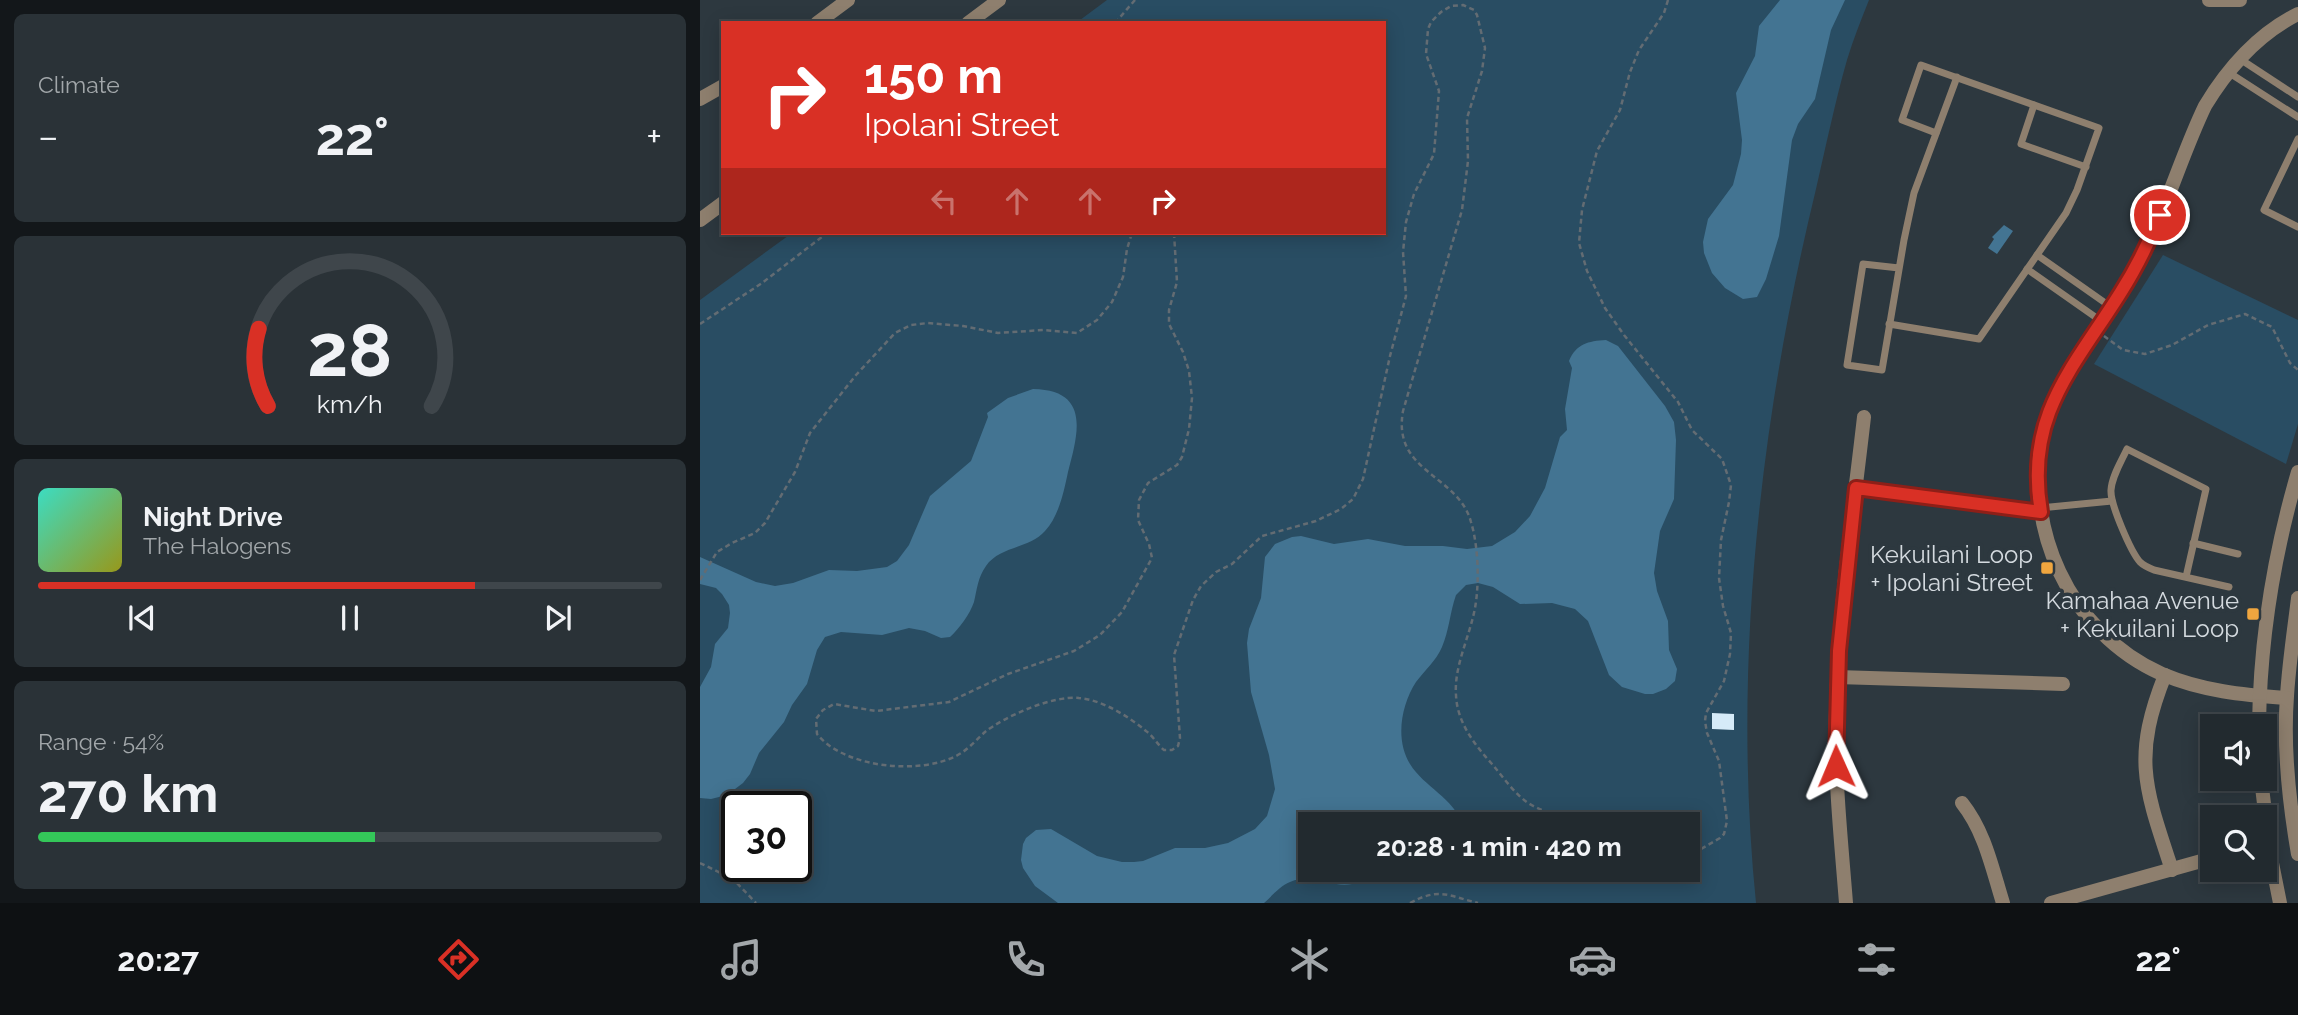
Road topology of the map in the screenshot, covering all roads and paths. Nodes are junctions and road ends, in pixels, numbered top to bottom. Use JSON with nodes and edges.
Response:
{"nodes":[{"id":1,"x":848,"y":0,"type":"edge"},
{"id":2,"x":999,"y":0,"type":"edge"},
{"id":3,"x":1135,"y":0,"type":"edge"},
{"id":4,"x":1668,"y":0,"type":"edge"},
{"id":5,"x":2209,"y":0,"type":"edge"},
{"id":6,"x":2241,"y":0,"type":"edge"},
{"id":7,"x":2298,"y":14,"type":"edge"},
{"id":8,"x":820,"y":21,"type":"edge"},
{"id":9,"x":971,"y":21,"type":"edge"},
{"id":10,"x":1117,"y":21,"type":"edge"},
{"id":11,"x":2239,"y":59,"type":"junction"},
{"id":12,"x":2228,"y":72,"type":"junction"},
{"id":13,"x":1956,"y":77,"type":"junction"},
{"id":14,"x":721,"y":87,"type":"edge"},
{"id":15,"x":2298,"y":97,"type":"edge"},
{"id":16,"x":700,"y":99,"type":"edge"},
{"id":17,"x":2034,"y":105,"type":"junction"},
{"id":18,"x":2298,"y":117,"type":"edge"},
{"id":19,"x":1936,"y":133,"type":"junction"},
{"id":20,"x":2298,"y":139,"type":"edge"},
{"id":21,"x":2085,"y":167,"type":"junction"},
{"id":22,"x":721,"y":204,"type":"edge"},
{"id":23,"x":700,"y":219,"type":"edge"},
{"id":24,"x":2298,"y":227,"type":"edge"},
{"id":25,"x":824,"y":235,"type":"edge"},
{"id":26,"x":1131,"y":235,"type":"edge"},
{"id":27,"x":1174,"y":235,"type":"edge"},
{"id":28,"x":2037,"y":255,"type":"junction"},
{"id":29,"x":1899,"y":268,"type":"junction"},
{"id":30,"x":2027,"y":269,"type":"junction"},
{"id":31,"x":2111,"y":307,"type":"junction"},
{"id":32,"x":700,"y":324,"type":"edge"},
{"id":33,"x":1889,"y":324,"type":"junction"},
{"id":34,"x":2099,"y":326,"type":"junction"},
{"id":35,"x":2298,"y":370,"type":"edge"},
{"id":36,"x":1864,"y":417,"type":"dead end"},
{"id":37,"x":2298,"y":472,"type":"edge"},
{"id":38,"x":1856,"y":488,"type":"junction"},
{"id":39,"x":2112,"y":501,"type":"junction"},
{"id":40,"x":2040,"y":510,"type":"junction"},
{"id":41,"x":2193,"y":543,"type":"junction"},
{"id":42,"x":2238,"y":554,"type":"dead end"},
{"id":43,"x":2186,"y":577,"type":"junction"},
{"id":44,"x":700,"y":580,"type":"edge"},
{"id":45,"x":2229,"y":587,"type":"dead end"},
{"id":46,"x":2298,"y":598,"type":"edge"},
{"id":47,"x":2165,"y":675,"type":"junction"},
{"id":48,"x":1837,"y":677,"type":"junction"},
{"id":49,"x":2063,"y":684,"type":"dead end"},
{"id":50,"x":2259,"y":696,"type":"junction"},
{"id":51,"x":2286,"y":698,"type":"junction"},
{"id":52,"x":2259,"y":714,"type":"edge"},
{"id":53,"x":2262,"y":791,"type":"edge"},
{"id":54,"x":1962,"y":803,"type":"dead end"},
{"id":55,"x":1547,"y":812,"type":"edge"},
{"id":56,"x":1700,"y":850,"type":"edge"},
{"id":57,"x":2298,"y":854,"type":"edge"},
{"id":58,"x":2200,"y":862,"type":"edge"},
{"id":59,"x":700,"y":863,"type":"edge"},
{"id":60,"x":2172,"y":870,"type":"junction"},
{"id":61,"x":755,"y":903,"type":"edge"},
{"id":62,"x":1410,"y":903,"type":"edge"},
{"id":63,"x":1478,"y":903,"type":"edge"},
{"id":64,"x":1846,"y":903,"type":"edge"},
{"id":65,"x":2003,"y":903,"type":"edge"},
{"id":66,"x":2051,"y":903,"type":"edge"},
{"id":67,"x":2280,"y":903,"type":"edge"}],
"edges":[{"from":1,"to":8,"type":"street"},
{"from":2,"to":9,"type":"street"},
{"from":3,"to":10,"type":"path"},
{"from":4,"to":56,"type":"path"},
{"from":5,"to":6,"type":"street"},
{"from":7,"to":11,"type":"street"},
{"from":11,"to":12,"type":"street"},
{"from":11,"to":15,"type":"lane"},
{"from":12,"to":18,"type":"lane"},
{"from":12,"to":31,"type":"street"},
{"from":13,"to":17,"type":"lane"},
{"from":13,"to":19,"type":"lane"},
{"from":13,"to":19,"type":"lane"},
{"from":14,"to":16,"type":"street"},
{"from":17,"to":21,"type":"lane"},
{"from":17,"to":21,"type":"lane"},
{"from":19,"to":29,"type":"lane"},
{"from":20,"to":24,"type":"lane"},
{"from":21,"to":28,"type":"lane"},
{"from":22,"to":23,"type":"street"},
{"from":25,"to":32,"type":"path"},
{"from":26,"to":44,"type":"path"},
{"from":27,"to":55,"type":"path"},
{"from":28,"to":30,"type":"lane"},
{"from":28,"to":31,"type":"lane"},
{"from":29,"to":33,"type":"lane"},
{"from":29,"to":33,"type":"lane"},
{"from":30,"to":33,"type":"lane"},
{"from":30,"to":34,"type":"lane"},
{"from":31,"to":34,"type":"street"},
{"from":34,"to":35,"type":"path"},
{"from":34,"to":40,"type":"street"},
{"from":36,"to":38,"type":"street"},
{"from":37,"to":50,"type":"street"},
{"from":38,"to":40,"type":"street"},
{"from":38,"to":48,"type":"street"},
{"from":39,"to":40,"type":"lane"},
{"from":39,"to":41,"type":"lane"},
{"from":39,"to":43,"type":"lane"},
{"from":40,"to":47,"type":"street"},
{"from":41,"to":42,"type":"lane"},
{"from":41,"to":43,"type":"lane"},
{"from":43,"to":45,"type":"lane"},
{"from":46,"to":51,"type":"street"},
{"from":47,"to":50,"type":"street"},
{"from":47,"to":60,"type":"street"},
{"from":48,"to":49,"type":"street"},
{"from":48,"to":64,"type":"street"},
{"from":50,"to":51,"type":"street"},
{"from":50,"to":52,"type":"street"},
{"from":51,"to":57,"type":"street"},
{"from":53,"to":67,"type":"street"},
{"from":54,"to":65,"type":"street"},
{"from":58,"to":60,"type":"street"},
{"from":59,"to":61,"type":"path"},
{"from":60,"to":66,"type":"street"},
{"from":62,"to":63,"type":"path"}]}
